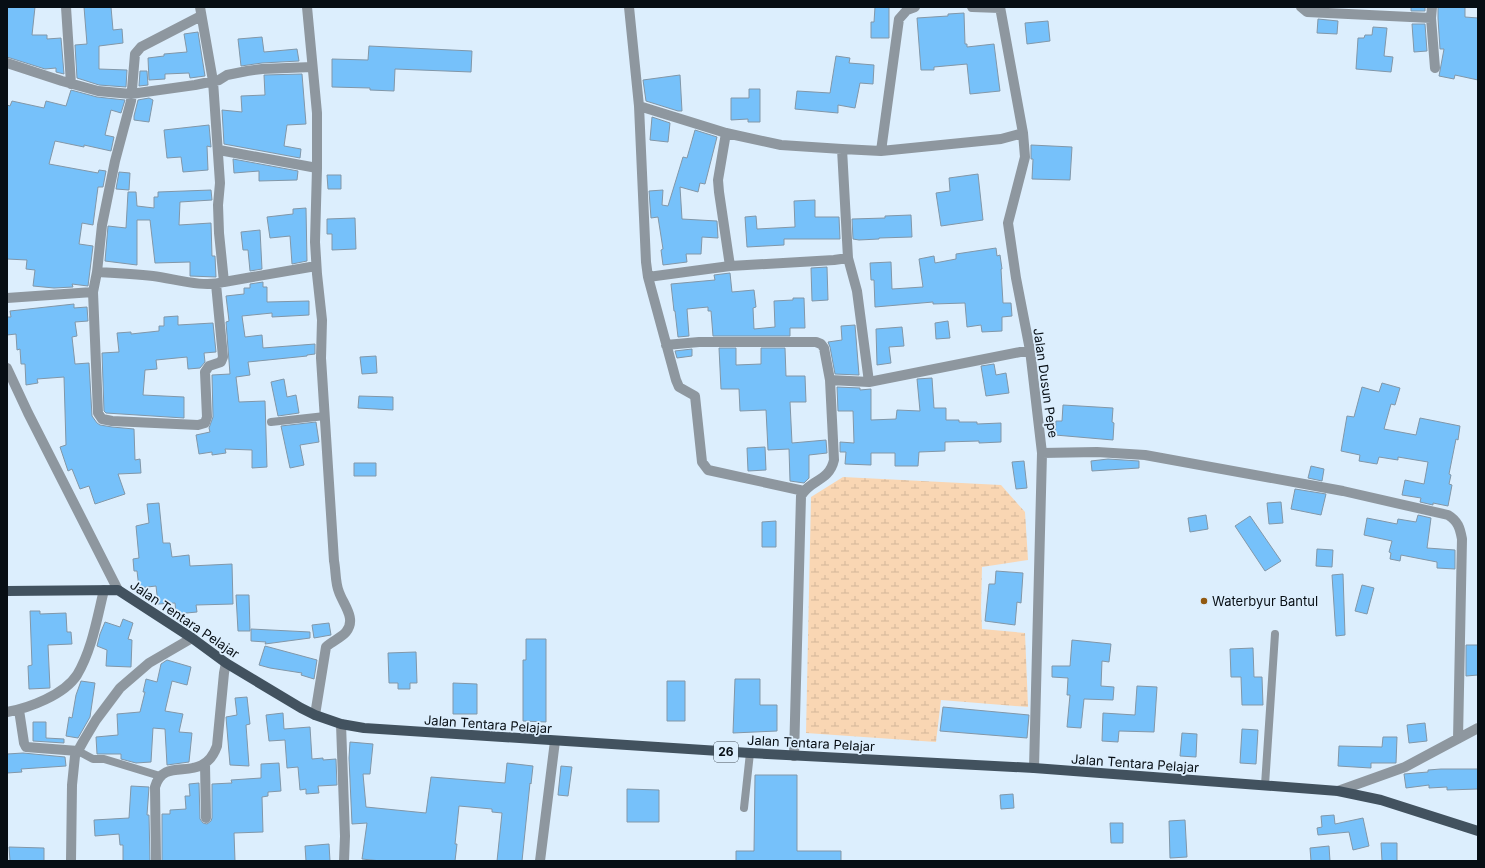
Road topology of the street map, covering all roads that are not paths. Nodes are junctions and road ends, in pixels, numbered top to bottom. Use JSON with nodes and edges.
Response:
{"nodes":[{"id":1,"x":66,"y":7,"type":"edge"},
{"id":2,"x":307,"y":7,"type":"edge"},
{"id":3,"x":628,"y":7,"type":"edge"},
{"id":4,"x":915,"y":7,"type":"edge"},
{"id":5,"x":972,"y":7,"type":"edge"},
{"id":6,"x":1000,"y":7,"type":"edge"},
{"id":7,"x":1301,"y":7,"type":"edge"},
{"id":8,"x":1432,"y":7,"type":"edge"},
{"id":9,"x":200,"y":12,"type":"edge"},
{"id":10,"x":1431,"y":18,"type":"junction"},
{"id":11,"x":7,"y":63,"type":"edge"},
{"id":12,"x":312,"y":67,"type":"junction"},
{"id":13,"x":1436,"y":68,"type":"dead end"},
{"id":14,"x":213,"y":82,"type":"junction"},
{"id":15,"x":71,"y":84,"type":"junction"},
{"id":16,"x":131,"y":94,"type":"junction"},
{"id":17,"x":639,"y":106,"type":"junction"},
{"id":18,"x":726,"y":133,"type":"junction"},
{"id":19,"x":1023,"y":133,"type":"junction"},
{"id":20,"x":842,"y":149,"type":"junction"},
{"id":21,"x":219,"y":150,"type":"junction"},
{"id":22,"x":881,"y":151,"type":"junction"},
{"id":23,"x":317,"y":168,"type":"junction"},
{"id":24,"x":848,"y":258,"type":"junction"},
{"id":25,"x":316,"y":266,"type":"junction"},
{"id":26,"x":730,"y":266,"type":"junction"},
{"id":27,"x":97,"y":272,"type":"junction"},
{"id":28,"x":648,"y":277,"type":"junction"},
{"id":29,"x":220,"y":283,"type":"junction"},
{"id":30,"x":93,"y":292,"type":"junction"},
{"id":31,"x":7,"y":298,"type":"edge"},
{"id":32,"x":666,"y":345,"type":"junction"},
{"id":33,"x":1030,"y":350,"type":"junction"},
{"id":34,"x":7,"y":368,"type":"edge"},
{"id":35,"x":830,"y":380,"type":"junction"},
{"id":36,"x":869,"y":382,"type":"junction"},
{"id":37,"x":325,"y":416,"type":"junction"},
{"id":38,"x":271,"y":422,"type":"dead end"},
{"id":39,"x":1042,"y":453,"type":"junction"},
{"id":40,"x":804,"y":491,"type":"junction"},
{"id":41,"x":104,"y":590,"type":"junction"},
{"id":42,"x":118,"y":590,"type":"junction"},
{"id":43,"x":7,"y":591,"type":"edge"},
{"id":44,"x":1275,"y":634,"type":"dead end"},
{"id":45,"x":192,"y":638,"type":"junction"},
{"id":46,"x":226,"y":663,"type":"junction"},
{"id":47,"x":19,"y":710,"type":"junction"},
{"id":48,"x":7,"y":712,"type":"edge"},
{"id":49,"x":315,"y":716,"type":"junction"},
{"id":50,"x":341,"y":724,"type":"junction"},
{"id":51,"x":1478,"y":728,"type":"edge"},
{"id":52,"x":1458,"y":739,"type":"junction"},
{"id":53,"x":555,"y":741,"type":"junction"},
{"id":54,"x":78,"y":751,"type":"junction"},
{"id":55,"x":750,"y":753,"type":"junction"},
{"id":56,"x":794,"y":756,"type":"junction"},
{"id":57,"x":205,"y":764,"type":"junction"},
{"id":58,"x":1034,"y":768,"type":"junction"},
{"id":59,"x":160,"y":776,"type":"junction"},
{"id":60,"x":1265,"y":786,"type":"junction"},
{"id":61,"x":1338,"y":791,"type":"junction"},
{"id":62,"x":744,"y":808,"type":"dead end"},
{"id":63,"x":206,"y":818,"type":"dead end"},
{"id":64,"x":1478,"y":831,"type":"edge"},
{"id":65,"x":71,"y":861,"type":"edge"},
{"id":66,"x":156,"y":861,"type":"edge"},
{"id":67,"x":344,"y":861,"type":"edge"},
{"id":68,"x":540,"y":861,"type":"edge"}],
"edges":[{"from":1,"to":15,"type":"street"},
{"from":2,"to":12,"type":"street"},
{"from":3,"to":17,"type":"street"},
{"from":4,"to":22,"type":"street"},
{"from":5,"to":6,"type":"street"},
{"from":6,"to":19,"type":"street","name":"Jalan Dusun Pepe"},
{"from":7,"to":10,"type":"street"},
{"from":8,"to":10,"type":"street"},
{"from":9,"to":14,"type":"street"},
{"from":9,"to":16,"type":"street"},
{"from":10,"to":13,"type":"street"},
{"from":11,"to":15,"type":"street"},
{"from":12,"to":14,"type":"street"},
{"from":12,"to":23,"type":"street"},
{"from":14,"to":16,"type":"street"},
{"from":14,"to":21,"type":"street"},
{"from":15,"to":16,"type":"street"},
{"from":16,"to":27,"type":"street"},
{"from":17,"to":18,"type":"street"},
{"from":17,"to":28,"type":"street"},
{"from":18,"to":20,"type":"street"},
{"from":18,"to":26,"type":"street"},
{"from":19,"to":22,"type":"street"},
{"from":19,"to":33,"type":"street","name":"Jalan Dusun Pepe"},
{"from":20,"to":22,"type":"street"},
{"from":20,"to":24,"type":"street"},
{"from":21,"to":23,"type":"street"},
{"from":21,"to":29,"type":"street"},
{"from":23,"to":25,"type":"street"},
{"from":24,"to":26,"type":"street"},
{"from":24,"to":36,"type":"street"},
{"from":25,"to":29,"type":"street"},
{"from":25,"to":37,"type":"street"},
{"from":26,"to":28,"type":"street"},
{"from":27,"to":29,"type":"street"},
{"from":27,"to":30,"type":"street"},
{"from":28,"to":32,"type":"street"},
{"from":29,"to":30,"type":"street"},
{"from":30,"to":31,"type":"street"},
{"from":32,"to":35,"type":"street"},
{"from":32,"to":40,"type":"street"},
{"from":33,"to":36,"type":"street"},
{"from":33,"to":39,"type":"street","name":"Jalan Dusun Pepe"},
{"from":34,"to":42,"type":"street"},
{"from":35,"to":36,"type":"street"},
{"from":35,"to":40,"type":"street"},
{"from":37,"to":38,"type":"lane"},
{"from":37,"to":49,"type":"street"},
{"from":39,"to":52,"type":"street"},
{"from":39,"to":58,"type":"street","name":"Jalan Dusun Pepe"},
{"from":40,"to":56,"type":"street"},
{"from":41,"to":42,"type":"main road","name":"Jalan Tentara Pelajar"},
{"from":41,"to":43,"type":"main road","name":"Jalan Tentara Pelajar"},
{"from":41,"to":47,"type":"street"},
{"from":42,"to":45,"type":"main road","name":"Jalan Tentara Pelajar","number":"26"},
{"from":44,"to":60,"type":"lane"},
{"from":45,"to":46,"type":"main road","name":"Jalan Tentara Pelajar","number":"26"},
{"from":45,"to":54,"type":"street"},
{"from":46,"to":49,"type":"main road","name":"Jalan Tentara Pelajar","number":"26"},
{"from":46,"to":57,"type":"street"},
{"from":47,"to":48,"type":"street"},
{"from":47,"to":54,"type":"street"},
{"from":49,"to":50,"type":"main road","name":"Jalan Tentara Pelajar","number":"26"},
{"from":50,"to":53,"type":"main road","name":"Jalan Tentara Pelajar","number":"26"},
{"from":50,"to":67,"type":"street"},
{"from":51,"to":52,"type":"street"},
{"from":52,"to":61,"type":"street"},
{"from":53,"to":55,"type":"main road","name":"Jalan Tentara Pelajar","number":"26"},
{"from":53,"to":68,"type":"street"},
{"from":54,"to":59,"type":"lane"},
{"from":54,"to":65,"type":"street"},
{"from":55,"to":56,"type":"main road","name":"Jalan Tentara Pelajar","number":"26"},
{"from":55,"to":62,"type":"lane"},
{"from":56,"to":58,"type":"main road","name":"Jalan Tentara Pelajar","number":"26"},
{"from":57,"to":59,"type":"street"},
{"from":57,"to":63,"type":"street"},
{"from":58,"to":60,"type":"main road","name":"Jalan Tentara Pelajar","number":"26"},
{"from":59,"to":66,"type":"street"},
{"from":60,"to":61,"type":"main road","name":"Jalan Tentara Pelajar","number":"26"},
{"from":61,"to":64,"type":"main road","name":"Jalan Tentara Pelajar","number":"26"}]}
